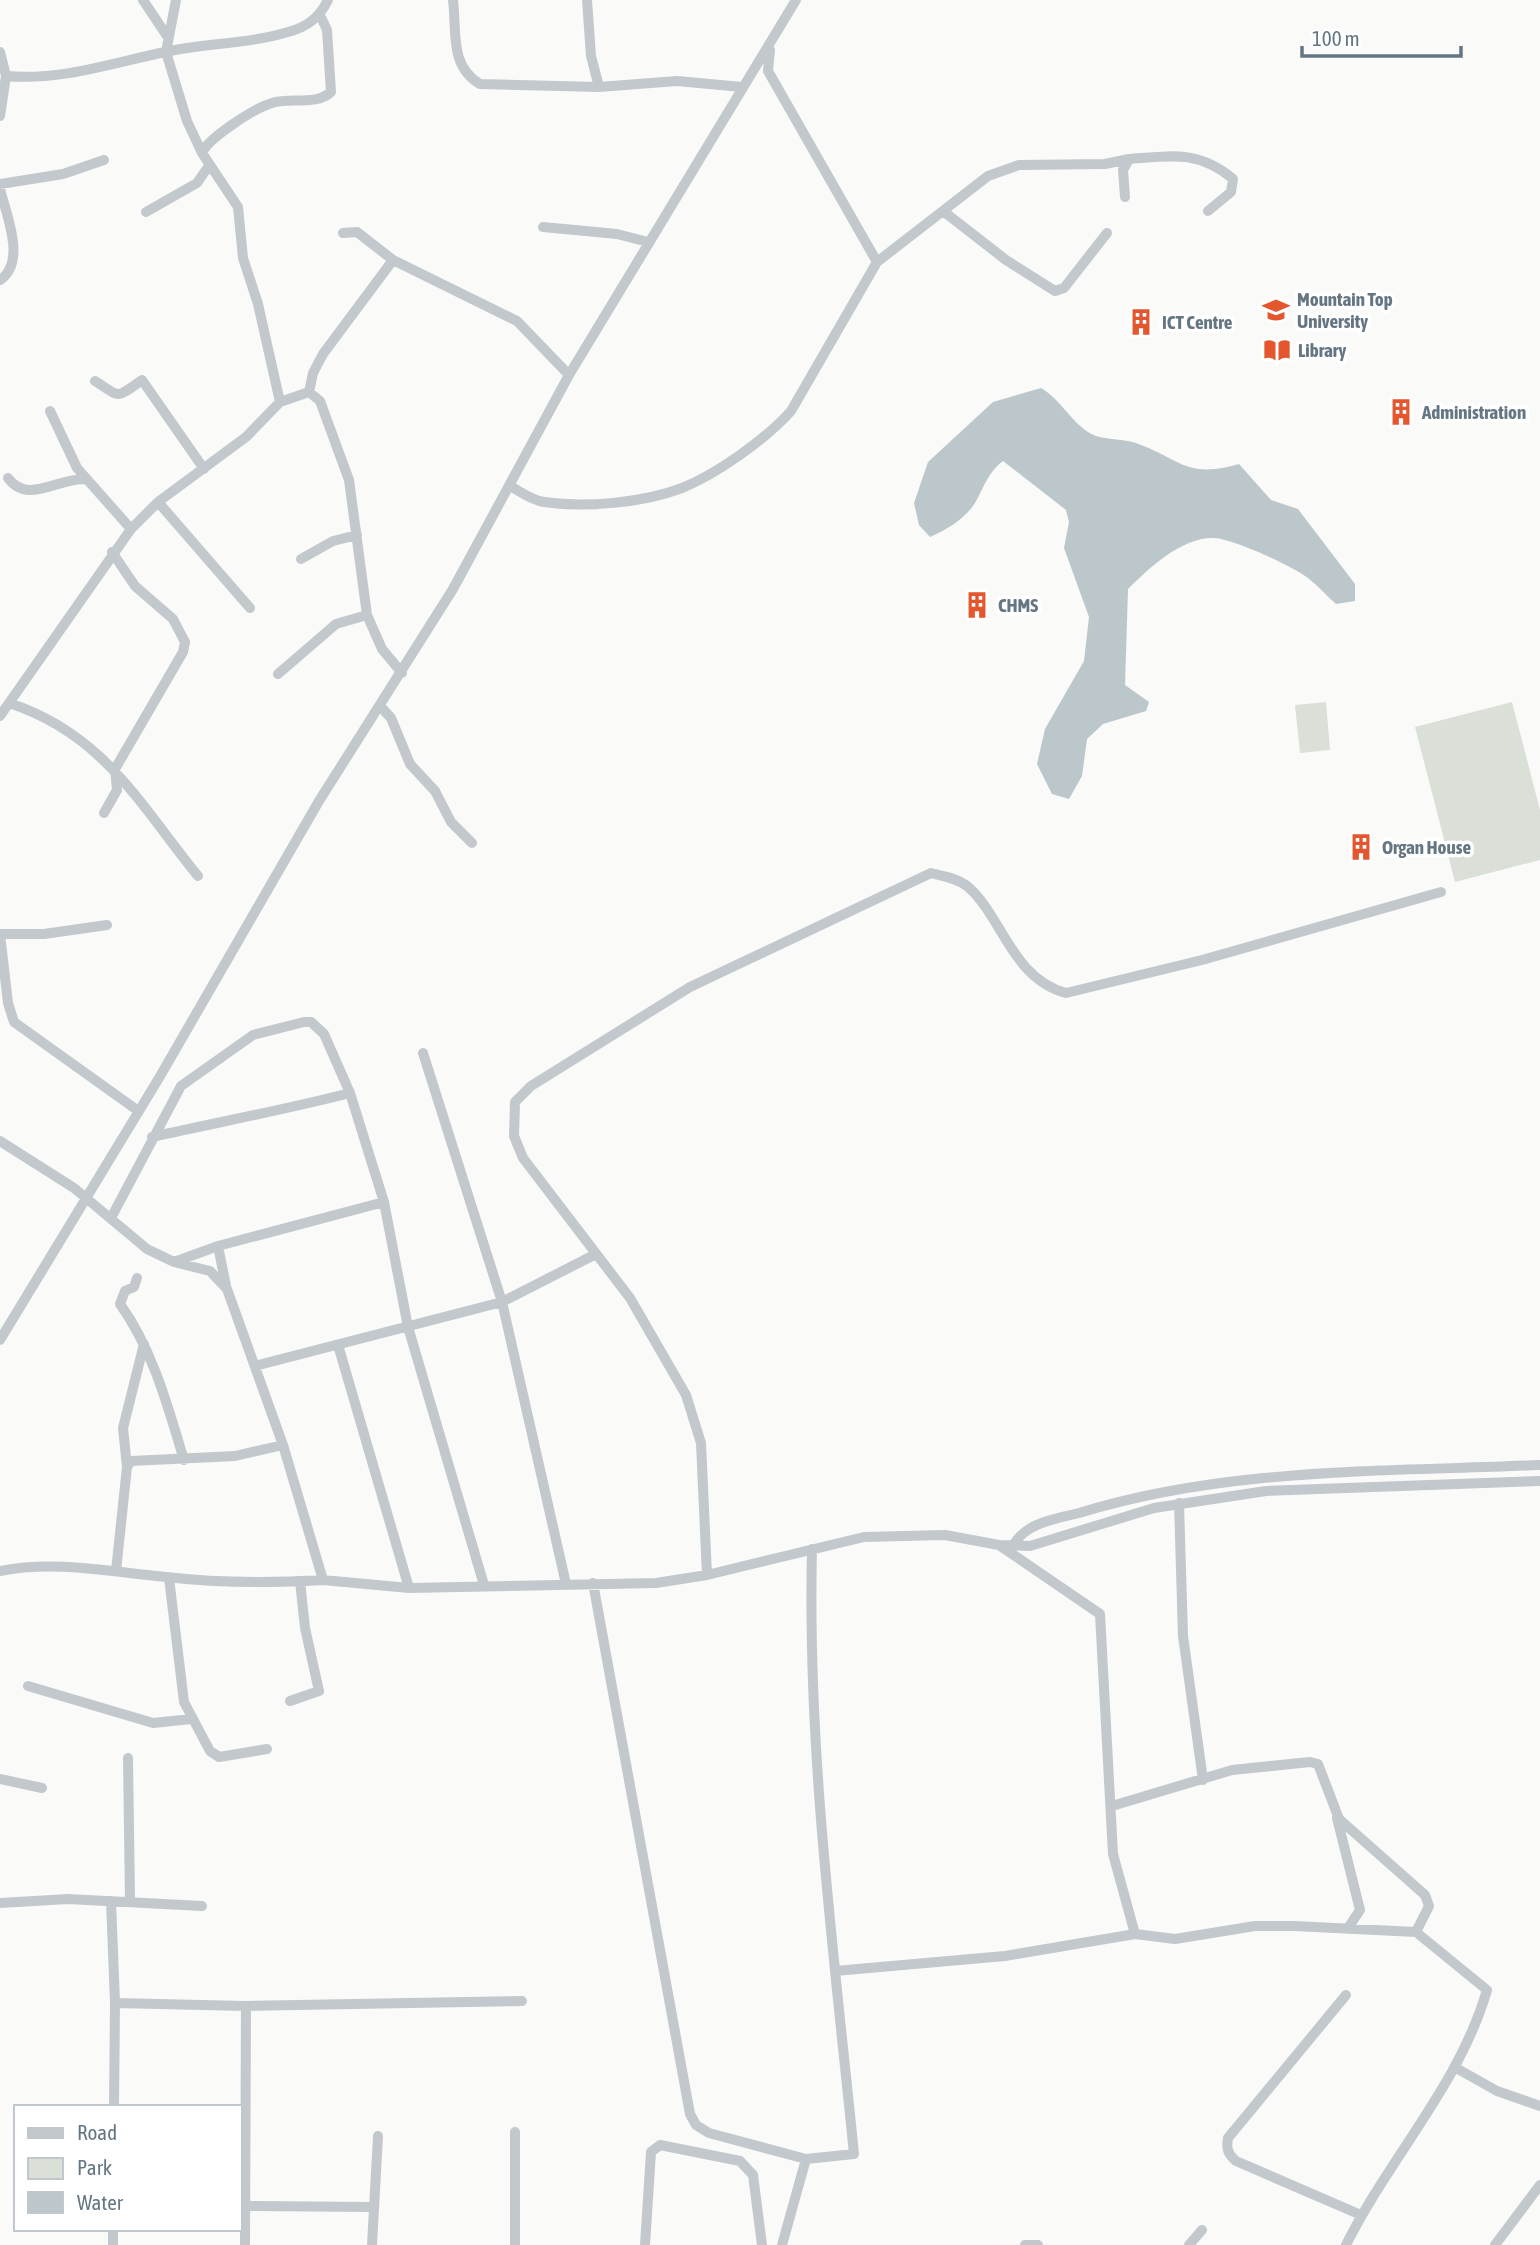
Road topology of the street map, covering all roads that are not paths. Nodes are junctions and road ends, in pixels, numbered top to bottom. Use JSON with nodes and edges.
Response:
{"nodes":[{"id":1,"x":143,"y":0,"type":"edge"},
{"id":2,"x":176,"y":0,"type":"edge"},
{"id":3,"x":328,"y":0,"type":"edge"},
{"id":4,"x":453,"y":0,"type":"edge"},
{"id":5,"x":587,"y":0,"type":"edge"},
{"id":6,"x":796,"y":0,"type":"edge"},
{"id":7,"x":320,"y":15,"type":"junction"},
{"id":8,"x":167,"y":36,"type":"junction"},
{"id":9,"x":772,"y":39,"type":"junction"},
{"id":10,"x":0,"y":52,"type":"edge"},
{"id":11,"x":166,"y":52,"type":"junction"},
{"id":12,"x":6,"y":76,"type":"junction"},
{"id":13,"x":599,"y":87,"type":"junction"},
{"id":14,"x":742,"y":87,"type":"junction"},
{"id":15,"x":0,"y":116,"type":"edge"},
{"id":16,"x":202,"y":153,"type":"junction"},
{"id":17,"x":1129,"y":159,"type":"junction"},
{"id":18,"x":104,"y":160,"type":"dead end"},
{"id":19,"x":208,"y":167,"type":"junction"},
{"id":20,"x":0,"y":186,"type":"edge"},
{"id":21,"x":1125,"y":197,"type":"dead end"},
{"id":22,"x":943,"y":211,"type":"junction"},
{"id":23,"x":1208,"y":211,"type":"dead end"},
{"id":24,"x":146,"y":212,"type":"dead end"},
{"id":25,"x":543,"y":227,"type":"dead end"},
{"id":26,"x":343,"y":233,"type":"dead end"},
{"id":27,"x":1107,"y":233,"type":"dead end"},
{"id":28,"x":648,"y":242,"type":"junction"},
{"id":29,"x":393,"y":260,"type":"junction"},
{"id":30,"x":877,"y":262,"type":"junction"},
{"id":31,"x":0,"y":280,"type":"edge"},
{"id":32,"x":569,"y":374,"type":"junction"},
{"id":33,"x":95,"y":381,"type":"dead end"},
{"id":34,"x":309,"y":392,"type":"junction"},
{"id":35,"x":280,"y":402,"type":"junction"},
{"id":36,"x":50,"y":411,"type":"dead end"},
{"id":37,"x":204,"y":470,"type":"junction"},
{"id":38,"x":8,"y":478,"type":"dead end"},
{"id":39,"x":86,"y":479,"type":"junction"},
{"id":40,"x":510,"y":486,"type":"junction"},
{"id":41,"x":158,"y":502,"type":"junction"},
{"id":42,"x":131,"y":529,"type":"junction"},
{"id":43,"x":358,"y":535,"type":"junction"},
{"id":44,"x":112,"y":552,"type":"junction"},
{"id":45,"x":301,"y":559,"type":"dead end"},
{"id":46,"x":250,"y":608,"type":"dead end"},
{"id":47,"x":367,"y":615,"type":"junction"},
{"id":48,"x":401,"y":673,"type":"junction"},
{"id":49,"x":278,"y":674,"type":"dead end"},
{"id":50,"x":9,"y":703,"type":"junction"},
{"id":51,"x":380,"y":706,"type":"junction"},
{"id":52,"x":0,"y":716,"type":"edge"},
{"id":53,"x":115,"y":769,"type":"junction"},
{"id":54,"x":104,"y":813,"type":"dead end"},
{"id":55,"x":472,"y":843,"type":"dead end"},
{"id":56,"x":198,"y":876,"type":"dead end"},
{"id":57,"x":1441,"y":892,"type":"dead end"},
{"id":58,"x":107,"y":925,"type":"dead end"},
{"id":59,"x":0,"y":934,"type":"edge"},
{"id":60,"x":423,"y":1053,"type":"dead end"},
{"id":61,"x":350,"y":1093,"type":"junction"},
{"id":62,"x":137,"y":1110,"type":"junction"},
{"id":63,"x":152,"y":1137,"type":"junction"},
{"id":64,"x":0,"y":1142,"type":"edge"},
{"id":65,"x":86,"y":1197,"type":"junction"},
{"id":66,"x":384,"y":1202,"type":"junction"},
{"id":67,"x":111,"y":1219,"type":"junction"},
{"id":68,"x":218,"y":1246,"type":"junction"},
{"id":69,"x":596,"y":1254,"type":"junction"},
{"id":70,"x":174,"y":1262,"type":"junction"},
{"id":71,"x":137,"y":1278,"type":"dead end"},
{"id":72,"x":227,"y":1289,"type":"junction"},
{"id":73,"x":502,"y":1302,"type":"junction"},
{"id":74,"x":408,"y":1327,"type":"junction"},
{"id":75,"x":0,"y":1340,"type":"edge"},
{"id":76,"x":144,"y":1344,"type":"junction"},
{"id":77,"x":338,"y":1345,"type":"junction"},
{"id":78,"x":255,"y":1366,"type":"junction"},
{"id":79,"x":283,"y":1445,"type":"junction"},
{"id":80,"x":184,"y":1460,"type":"junction"},
{"id":81,"x":1540,"y":1465,"type":"edge"},
{"id":82,"x":127,"y":1467,"type":"junction"},
{"id":83,"x":1540,"y":1481,"type":"edge"},
{"id":84,"x":1179,"y":1503,"type":"junction"},
{"id":85,"x":1014,"y":1544,"type":"junction"},
{"id":86,"x":999,"y":1545,"type":"junction"},
{"id":87,"x":812,"y":1549,"type":"junction"},
{"id":88,"x":0,"y":1571,"type":"edge"},
{"id":89,"x":116,"y":1571,"type":"junction"},
{"id":90,"x":708,"y":1575,"type":"junction"},
{"id":91,"x":169,"y":1578,"type":"junction"},
{"id":92,"x":323,"y":1580,"type":"junction"},
{"id":93,"x":300,"y":1581,"type":"junction"},
{"id":94,"x":593,"y":1583,"type":"junction"},
{"id":95,"x":566,"y":1584,"type":"junction"},
{"id":96,"x":484,"y":1585,"type":"junction"},
{"id":97,"x":409,"y":1588,"type":"junction"},
{"id":98,"x":27,"y":1686,"type":"dead end"},
{"id":99,"x":290,"y":1701,"type":"dead end"},
{"id":100,"x":191,"y":1720,"type":"junction"},
{"id":101,"x":267,"y":1749,"type":"dead end"},
{"id":102,"x":128,"y":1758,"type":"dead end"},
{"id":103,"x":0,"y":1779,"type":"edge"},
{"id":104,"x":1203,"y":1780,"type":"junction"},
{"id":105,"x":42,"y":1788,"type":"dead end"},
{"id":106,"x":1112,"y":1806,"type":"junction"},
{"id":107,"x":1336,"y":1816,"type":"junction"},
{"id":108,"x":111,"y":1901,"type":"junction"},
{"id":109,"x":130,"y":1902,"type":"junction"},
{"id":110,"x":0,"y":1903,"type":"edge"},
{"id":111,"x":202,"y":1906,"type":"dead end"},
{"id":112,"x":1348,"y":1928,"type":"junction"},
{"id":113,"x":1416,"y":1932,"type":"junction"},
{"id":114,"x":1135,"y":1934,"type":"junction"},
{"id":115,"x":835,"y":1970,"type":"junction"},
{"id":116,"x":1346,"y":1995,"type":"dead end"},
{"id":117,"x":522,"y":2001,"type":"dead end"},
{"id":118,"x":115,"y":2003,"type":"junction"},
{"id":119,"x":246,"y":2006,"type":"junction"},
{"id":120,"x":1456,"y":2067,"type":"junction"},
{"id":121,"x":114,"y":2105,"type":"edge"},
{"id":122,"x":1540,"y":2106,"type":"edge"},
{"id":123,"x":515,"y":2132,"type":"dead end"},
{"id":124,"x":378,"y":2136,"type":"dead end"},
{"id":125,"x":806,"y":2159,"type":"junction"},
{"id":126,"x":1540,"y":2185,"type":"edge"},
{"id":127,"x":246,"y":2206,"type":"junction"},
{"id":128,"x":372,"y":2207,"type":"junction"},
{"id":129,"x":1361,"y":2215,"type":"junction"},
{"id":130,"x":1202,"y":2230,"type":"dead end"},
{"id":131,"x":245,"y":2245,"type":"edge"},
{"id":132,"x":372,"y":2245,"type":"edge"},
{"id":133,"x":515,"y":2245,"type":"edge"},
{"id":134,"x":645,"y":2245,"type":"edge"},
{"id":135,"x":762,"y":2245,"type":"edge"},
{"id":136,"x":782,"y":2245,"type":"edge"},
{"id":137,"x":1025,"y":2245,"type":"edge"},
{"id":138,"x":1038,"y":2245,"type":"edge"},
{"id":139,"x":1189,"y":2245,"type":"edge"},
{"id":140,"x":1346,"y":2245,"type":"edge"},
{"id":141,"x":1495,"y":2245,"type":"edge"}],
"edges":[{"from":1,"to":8,"type":"street"},
{"from":2,"to":8,"type":"street"},
{"from":3,"to":7,"type":"street"},
{"from":4,"to":13,"type":"street"},
{"from":5,"to":13,"type":"street"},
{"from":6,"to":9,"type":"street"},
{"from":7,"to":11,"type":"street"},
{"from":7,"to":16,"type":"street"},
{"from":8,"to":11,"type":"street"},
{"from":9,"to":14,"type":"street"},
{"from":9,"to":30,"type":"street"},
{"from":10,"to":12,"type":"street"},
{"from":11,"to":12,"type":"street"},
{"from":11,"to":16,"type":"street"},
{"from":12,"to":15,"type":"street"},
{"from":13,"to":14,"type":"street"},
{"from":14,"to":28,"type":"street"},
{"from":16,"to":19,"type":"street"},
{"from":17,"to":21,"type":"street"},
{"from":17,"to":22,"type":"street"},
{"from":17,"to":23,"type":"street"},
{"from":18,"to":20,"type":"street"},
{"from":19,"to":24,"type":"street"},
{"from":19,"to":35,"type":"street"},
{"from":20,"to":31,"type":"street"},
{"from":22,"to":27,"type":"street"},
{"from":22,"to":30,"type":"street"},
{"from":25,"to":28,"type":"street"},
{"from":26,"to":29,"type":"street"},
{"from":28,"to":32,"type":"street"},
{"from":29,"to":32,"type":"street"},
{"from":29,"to":34,"type":"street"},
{"from":30,"to":40,"type":"street"},
{"from":32,"to":40,"type":"street"},
{"from":33,"to":37,"type":"street"},
{"from":34,"to":35,"type":"street"},
{"from":34,"to":43,"type":"street"},
{"from":35,"to":37,"type":"street"},
{"from":36,"to":39,"type":"street"},
{"from":37,"to":41,"type":"street"},
{"from":38,"to":39,"type":"street"},
{"from":39,"to":42,"type":"street"},
{"from":40,"to":48,"type":"street"},
{"from":41,"to":42,"type":"street"},
{"from":41,"to":46,"type":"street"},
{"from":42,"to":44,"type":"street"},
{"from":43,"to":45,"type":"street"},
{"from":43,"to":47,"type":"street"},
{"from":44,"to":50,"type":"street"},
{"from":44,"to":53,"type":"street"},
{"from":47,"to":48,"type":"street"},
{"from":47,"to":49,"type":"street"},
{"from":48,"to":51,"type":"street"},
{"from":50,"to":52,"type":"street"},
{"from":50,"to":53,"type":"street"},
{"from":51,"to":55,"type":"street"},
{"from":51,"to":62,"type":"street"},
{"from":53,"to":54,"type":"street"},
{"from":53,"to":56,"type":"street"},
{"from":57,"to":69,"type":"street"},
{"from":58,"to":59,"type":"street"},
{"from":59,"to":62,"type":"street"},
{"from":60,"to":73,"type":"street"},
{"from":61,"to":63,"type":"street"},
{"from":61,"to":63,"type":"street"},
{"from":61,"to":66,"type":"street"},
{"from":62,"to":65,"type":"street"},
{"from":63,"to":67,"type":"street"},
{"from":64,"to":65,"type":"street"},
{"from":65,"to":67,"type":"street"},
{"from":65,"to":75,"type":"street"},
{"from":66,"to":68,"type":"street"},
{"from":66,"to":74,"type":"street"},
{"from":67,"to":70,"type":"street"},
{"from":68,"to":70,"type":"street"},
{"from":68,"to":72,"type":"street"},
{"from":69,"to":73,"type":"street"},
{"from":69,"to":90,"type":"street"},
{"from":70,"to":72,"type":"street"},
{"from":71,"to":76,"type":"street"},
{"from":72,"to":78,"type":"street"},
{"from":73,"to":74,"type":"street"},
{"from":73,"to":95,"type":"street"},
{"from":74,"to":77,"type":"street"},
{"from":74,"to":96,"type":"street"},
{"from":76,"to":80,"type":"street"},
{"from":76,"to":82,"type":"street"},
{"from":77,"to":78,"type":"street"},
{"from":77,"to":97,"type":"street"},
{"from":78,"to":79,"type":"street"},
{"from":79,"to":80,"type":"street"},
{"from":79,"to":92,"type":"street"},
{"from":80,"to":82,"type":"street"},
{"from":81,"to":85,"type":"street"},
{"from":82,"to":89,"type":"street"},
{"from":83,"to":84,"type":"street"},
{"from":84,"to":85,"type":"street"},
{"from":84,"to":104,"type":"street"},
{"from":85,"to":86,"type":"street"},
{"from":86,"to":87,"type":"street"},
{"from":86,"to":106,"type":"street"},
{"from":87,"to":90,"type":"street"},
{"from":87,"to":115,"type":"street"},
{"from":88,"to":89,"type":"street"},
{"from":89,"to":91,"type":"street"},
{"from":90,"to":94,"type":"street"},
{"from":91,"to":93,"type":"street"},
{"from":91,"to":100,"type":"street"},
{"from":92,"to":93,"type":"street"},
{"from":92,"to":97,"type":"street"},
{"from":93,"to":99,"type":"street"},
{"from":94,"to":95,"type":"street"},
{"from":94,"to":125,"type":"street"},
{"from":95,"to":96,"type":"street"},
{"from":96,"to":97,"type":"street"},
{"from":98,"to":100,"type":"street"},
{"from":100,"to":101,"type":"street"},
{"from":102,"to":109,"type":"street"},
{"from":103,"to":105,"type":"street"},
{"from":104,"to":106,"type":"street"},
{"from":104,"to":107,"type":"street"},
{"from":106,"to":114,"type":"street"},
{"from":107,"to":112,"type":"street"},
{"from":107,"to":113,"type":"street"},
{"from":108,"to":109,"type":"street"},
{"from":108,"to":110,"type":"street"},
{"from":108,"to":118,"type":"street"},
{"from":109,"to":111,"type":"street"},
{"from":112,"to":113,"type":"street"},
{"from":112,"to":114,"type":"street"},
{"from":113,"to":120,"type":"street"},
{"from":114,"to":115,"type":"street"},
{"from":115,"to":125,"type":"street"},
{"from":116,"to":129,"type":"street"},
{"from":117,"to":119,"type":"street"},
{"from":118,"to":119,"type":"street"},
{"from":118,"to":121,"type":"street"},
{"from":119,"to":127,"type":"street"},
{"from":120,"to":122,"type":"street"},
{"from":120,"to":129,"type":"street"},
{"from":123,"to":133,"type":"street"},
{"from":124,"to":128,"type":"street"},
{"from":125,"to":136,"type":"street"},
{"from":126,"to":141,"type":"street"},
{"from":127,"to":128,"type":"street"},
{"from":127,"to":131,"type":"street"},
{"from":128,"to":132,"type":"street"},
{"from":129,"to":140,"type":"street"},
{"from":130,"to":139,"type":"street"},
{"from":134,"to":135,"type":"street"},
{"from":137,"to":138,"type":"street"}]}
